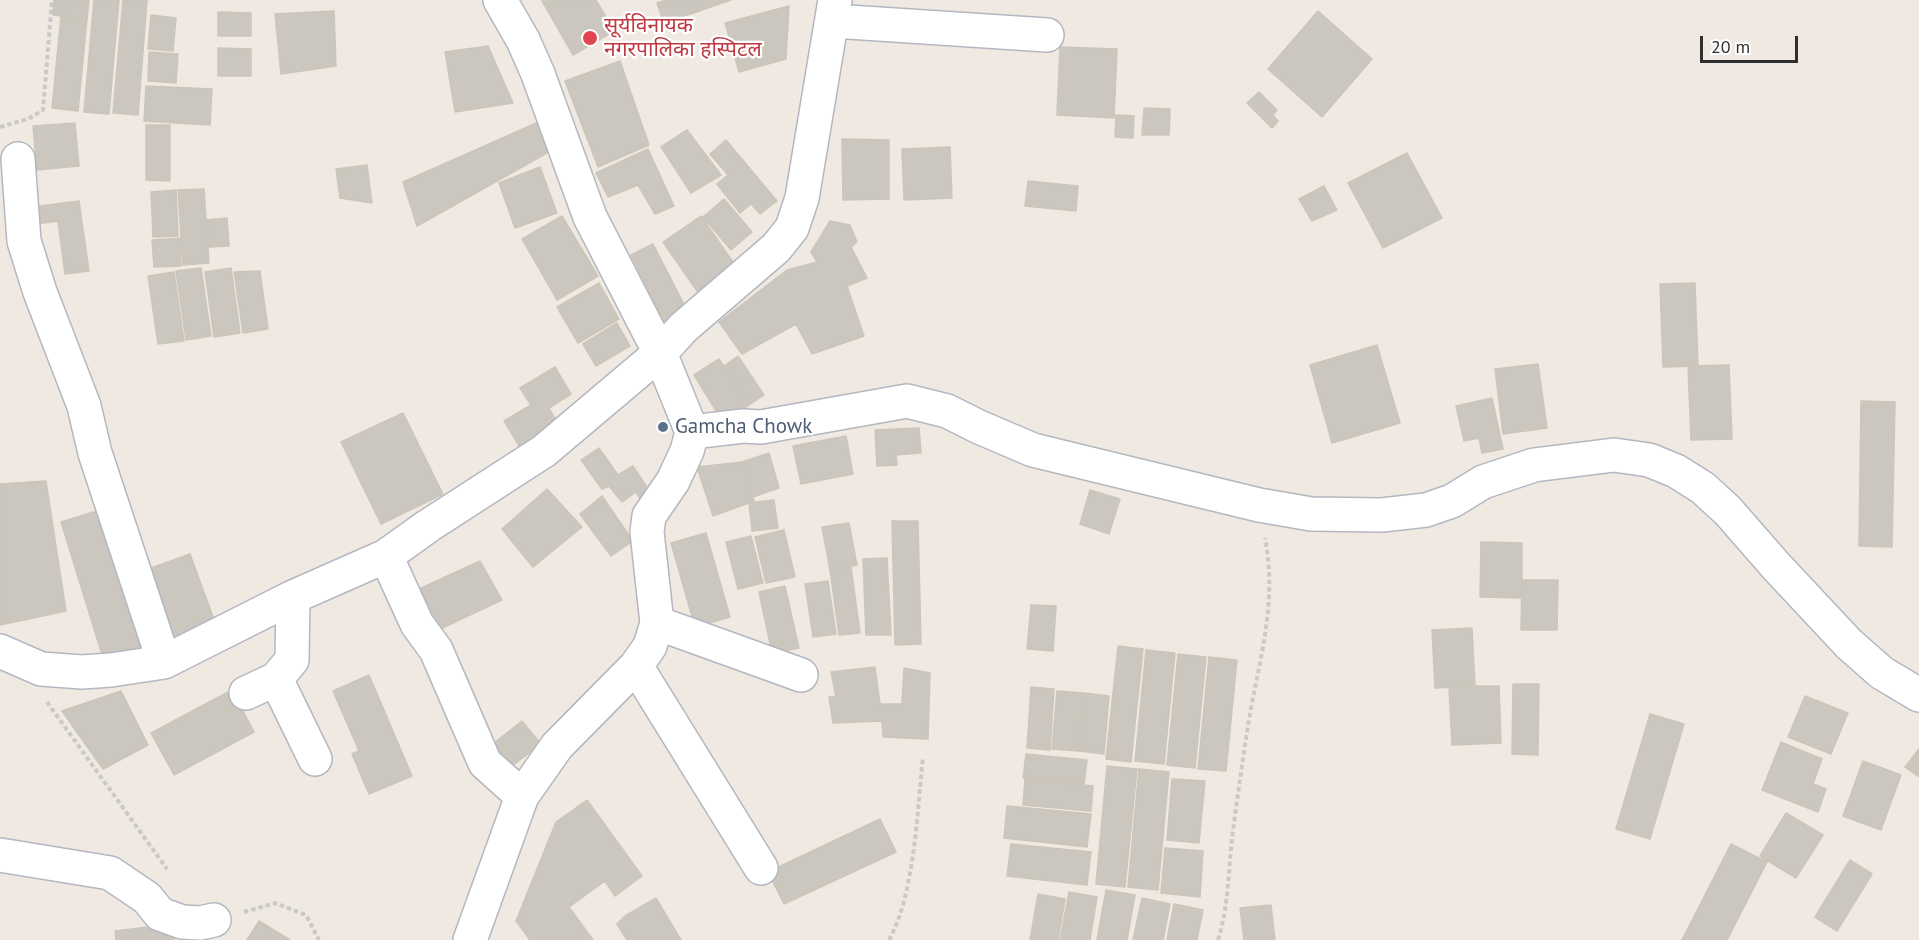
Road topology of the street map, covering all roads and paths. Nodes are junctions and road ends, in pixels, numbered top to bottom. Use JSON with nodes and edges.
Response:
{"nodes":[{"id":1,"x":52,"y":0,"type":"edge"},
{"id":2,"x":500,"y":0,"type":"edge"},
{"id":3,"x":834,"y":10,"type":"edge"},
{"id":4,"x":1047,"y":35,"type":"dead end"},
{"id":5,"x":0,"y":127,"type":"edge"},
{"id":6,"x":18,"y":159,"type":"dead end"},
{"id":7,"x":660,"y":352,"type":"junction"},
{"id":8,"x":692,"y":432,"type":"junction"},
{"id":9,"x":1259,"y":505,"type":"junction"},
{"id":10,"x":386,"y":556,"type":"junction"},
{"id":11,"x":293,"y":597,"type":"junction"},
{"id":12,"x":657,"y":623,"type":"junction"},
{"id":13,"x":0,"y":651,"type":"edge"},
{"id":14,"x":164,"y":662,"type":"junction"},
{"id":15,"x":636,"y":666,"type":"junction"},
{"id":16,"x":41,"y":669,"type":"junction"},
{"id":17,"x":801,"y":675,"type":"dead end"},
{"id":18,"x":276,"y":679,"type":"junction"},
{"id":19,"x":246,"y":693,"type":"dead end"},
{"id":20,"x":1919,"y":695,"type":"edge"},
{"id":21,"x":923,"y":757,"type":"dead end"},
{"id":22,"x":315,"y":759,"type":"dead end"},
{"id":23,"x":522,"y":796,"type":"junction"},
{"id":24,"x":0,"y":855,"type":"edge"},
{"id":25,"x":761,"y":868,"type":"dead end"},
{"id":26,"x":172,"y":877,"type":"dead end"},
{"id":27,"x":214,"y":920,"type":"joint"},
{"id":28,"x":319,"y":940,"type":"edge"},
{"id":29,"x":470,"y":940,"type":"edge"},
{"id":30,"x":889,"y":940,"type":"edge"},
{"id":31,"x":1218,"y":940,"type":"edge"}],
"edges":[{"from":1,"to":5,"type":"path"},
{"from":2,"to":7,"type":"street"},
{"from":3,"to":4,"type":"street"},
{"from":3,"to":7,"type":"street"},
{"from":6,"to":14,"type":"street"},
{"from":7,"to":8,"type":"street"},
{"from":7,"to":10,"type":"street"},
{"from":8,"to":9,"type":"street"},
{"from":8,"to":12,"type":"street"},
{"from":9,"to":20,"type":"street"},
{"from":9,"to":31,"type":"path"},
{"from":10,"to":11,"type":"street"},
{"from":10,"to":23,"type":"street"},
{"from":11,"to":14,"type":"street"},
{"from":11,"to":18,"type":"street"},
{"from":12,"to":15,"type":"street"},
{"from":12,"to":17,"type":"street"},
{"from":13,"to":16,"type":"street"},
{"from":14,"to":16,"type":"street"},
{"from":15,"to":23,"type":"street"},
{"from":15,"to":25,"type":"street"},
{"from":16,"to":26,"type":"path"},
{"from":18,"to":19,"type":"street"},
{"from":18,"to":22,"type":"street"},
{"from":21,"to":30,"type":"path"},
{"from":23,"to":29,"type":"street"},
{"from":24,"to":27,"type":"street"},
{"from":27,"to":28,"type":"path"}]}
